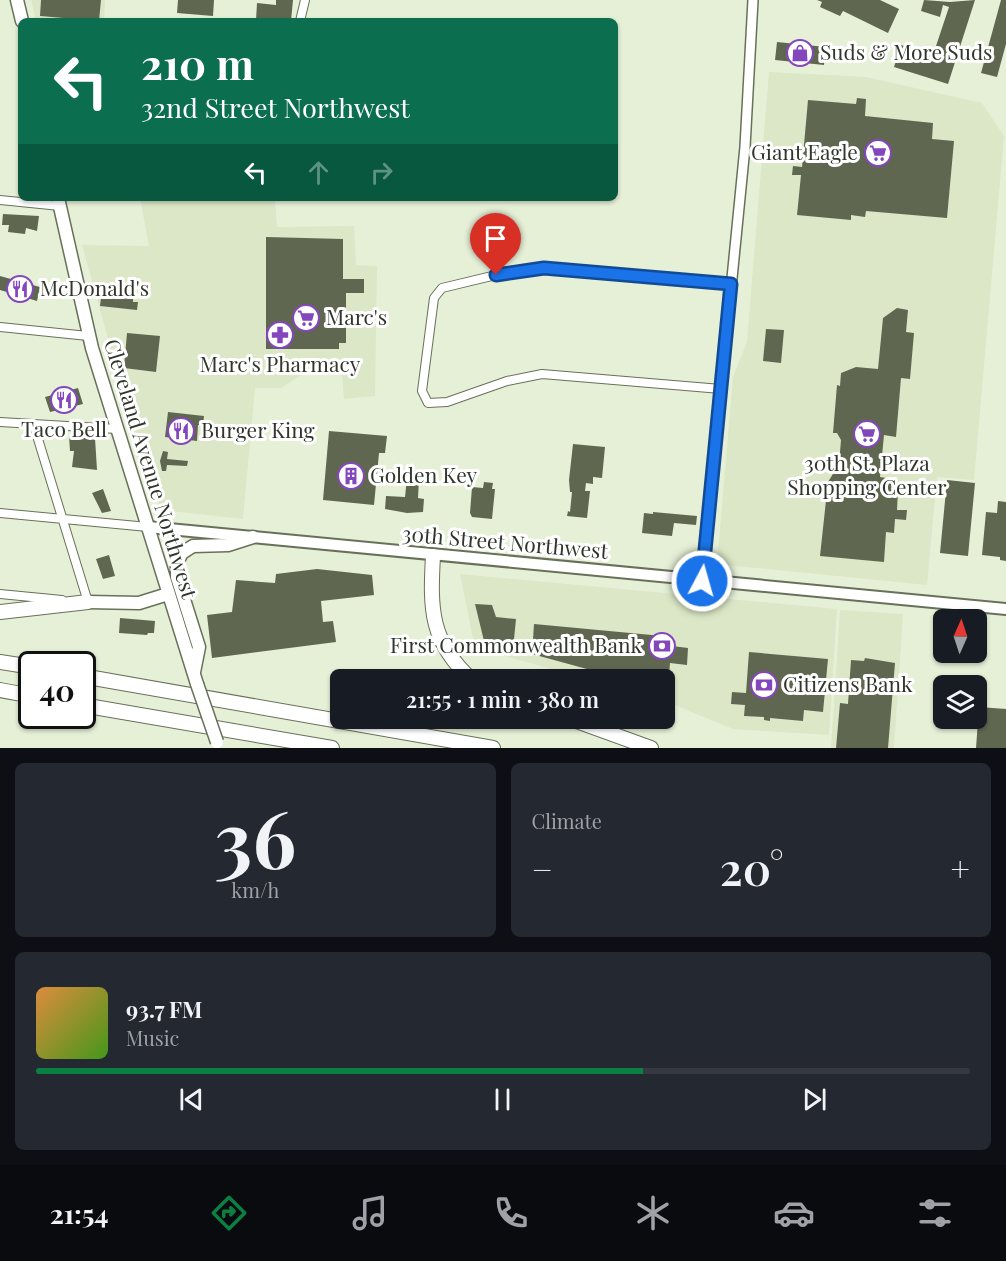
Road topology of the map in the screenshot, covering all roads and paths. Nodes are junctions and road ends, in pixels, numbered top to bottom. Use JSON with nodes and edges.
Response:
{"nodes":[{"id":1,"x":17,"y":0,"type":"edge"},
{"id":2,"x":304,"y":0,"type":"edge"},
{"id":3,"x":753,"y":0,"type":"edge"},
{"id":4,"x":21,"y":18,"type":"edge"},
{"id":5,"x":301,"y":18,"type":"edge"},
{"id":6,"x":0,"y":200,"type":"edge"},
{"id":7,"x":18,"y":201,"type":"edge"},
{"id":8,"x":30,"y":201,"type":"edge"},
{"id":9,"x":59,"y":202,"type":"edge"},
{"id":10,"x":731,"y":284,"type":"junction"},
{"id":11,"x":0,"y":327,"type":"edge"},
{"id":12,"x":88,"y":336,"type":"junction"},
{"id":13,"x":721,"y":389,"type":"junction"},
{"id":14,"x":0,"y":422,"type":"edge"},
{"id":15,"x":34,"y":426,"type":"junction"},
{"id":16,"x":117,"y":429,"type":"junction"},
{"id":17,"x":0,"y":513,"type":"edge"},
{"id":18,"x":64,"y":519,"type":"junction"},
{"id":19,"x":148,"y":527,"type":"junction"},
{"id":20,"x":252,"y":537,"type":"junction"},
{"id":21,"x":433,"y":556,"type":"junction"},
{"id":22,"x":702,"y":581,"type":"junction"},
{"id":23,"x":0,"y":594,"type":"edge"},
{"id":24,"x":168,"y":594,"type":"junction"},
{"id":25,"x":88,"y":602,"type":"junction"},
{"id":26,"x":1006,"y":609,"type":"edge"},
{"id":27,"x":0,"y":612,"type":"edge"},
{"id":28,"x":0,"y":662,"type":"edge"},
{"id":29,"x":18,"y":665,"type":"edge"},
{"id":30,"x":461,"y":669,"type":"edge"},
{"id":31,"x":96,"y":678,"type":"edge"},
{"id":32,"x":196,"y":679,"type":"junction"},
{"id":33,"x":0,"y":690,"type":"edge"},
{"id":34,"x":18,"y":693,"type":"edge"},
{"id":35,"x":96,"y":707,"type":"edge"},
{"id":36,"x":598,"y":729,"type":"edge"},
{"id":37,"x":218,"y":745,"type":"edge"},
{"id":38,"x":332,"y":748,"type":"edge"},
{"id":39,"x":493,"y":748,"type":"edge"},
{"id":40,"x":651,"y":748,"type":"edge"}],
"edges":[{"from":1,"to":4,"type":"main road"},
{"from":2,"to":5,"type":"street"},
{"from":3,"to":10,"type":"street"},
{"from":6,"to":7,"type":"street"},
{"from":8,"to":9,"type":"street"},
{"from":9,"to":12,"type":"main road","name":"Cleveland Avenue Northwest"},
{"from":10,"to":13,"type":"street"},
{"from":10,"to":13,"type":"street"},
{"from":11,"to":12,"type":"street"},
{"from":12,"to":16,"type":"main road","name":"Cleveland Avenue Northwest"},
{"from":13,"to":22,"type":"street"},
{"from":14,"to":15,"type":"street"},
{"from":15,"to":16,"type":"street"},
{"from":15,"to":18,"type":"street"},
{"from":16,"to":19,"type":"main road","name":"Cleveland Avenue Northwest"},
{"from":17,"to":18,"type":"street","name":"30th Street Northwest"},
{"from":18,"to":19,"type":"street","name":"30th Street Northwest"},
{"from":18,"to":25,"type":"street"},
{"from":19,"to":20,"type":"main road","name":"30th Street Northwest"},
{"from":19,"to":24,"type":"main road","name":"Cleveland Avenue Northwest"},
{"from":20,"to":21,"type":"main road","name":"30th Street Northwest"},
{"from":20,"to":32,"type":"main road"},
{"from":21,"to":22,"type":"main road","name":"30th Street Northwest"},
{"from":21,"to":30,"type":"highway"},
{"from":22,"to":26,"type":"main road","name":"30th Street Northwest"},
{"from":23,"to":25,"type":"street"},
{"from":24,"to":25,"type":"main road"},
{"from":24,"to":32,"type":"main road","name":"Cleveland Avenue Northwest"},
{"from":25,"to":27,"type":"highway"},
{"from":28,"to":29,"type":"highway"},
{"from":31,"to":39,"type":"highway"},
{"from":32,"to":37,"type":"main road","name":"Cleveland Avenue Northwest","bridge":true},
{"from":33,"to":34,"type":"highway"},
{"from":35,"to":38,"type":"highway"},
{"from":36,"to":40,"type":"highway"}]}
